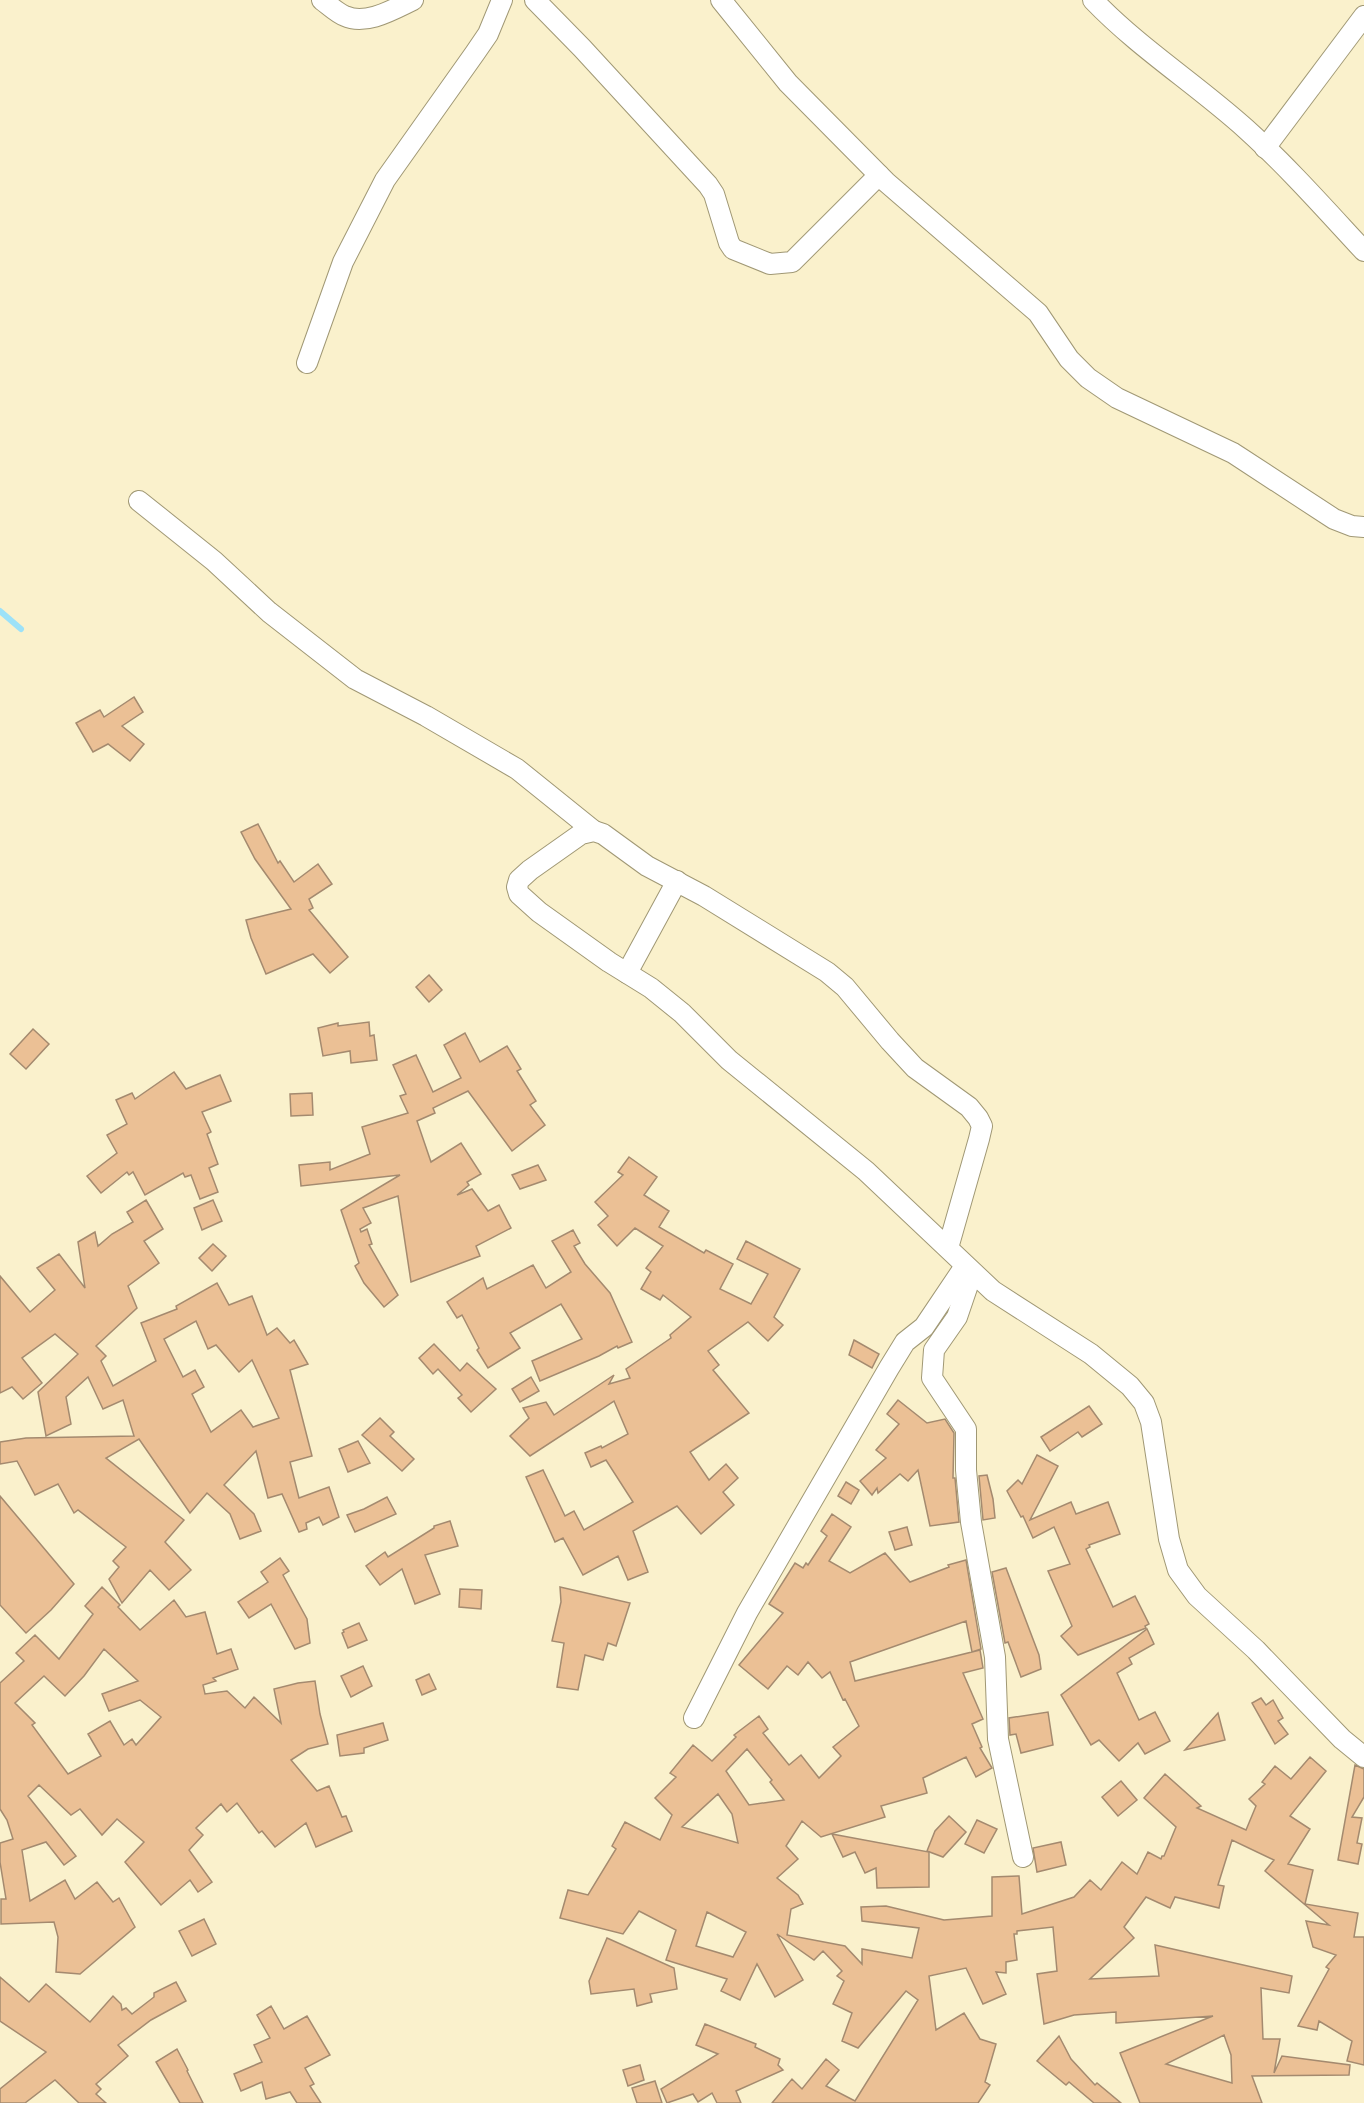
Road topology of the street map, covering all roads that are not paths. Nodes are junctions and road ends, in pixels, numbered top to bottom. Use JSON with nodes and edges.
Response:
{"nodes":[{"id":1,"x":322,"y":0,"type":"edge"},
{"id":2,"x":413,"y":0,"type":"edge"},
{"id":3,"x":502,"y":0,"type":"edge"},
{"id":4,"x":535,"y":0,"type":"edge"},
{"id":5,"x":721,"y":0,"type":"edge"},
{"id":6,"x":1093,"y":0,"type":"edge"},
{"id":7,"x":1364,"y":16,"type":"edge"},
{"id":8,"x":1265,"y":148,"type":"junction"},
{"id":9,"x":879,"y":175,"type":"junction"},
{"id":10,"x":1364,"y":250,"type":"edge"},
{"id":11,"x":307,"y":363,"type":"dead end"},
{"id":12,"x":139,"y":501,"type":"dead end"},
{"id":13,"x":1364,"y":527,"type":"edge"},
{"id":14,"x":594,"y":831,"type":"junction"},
{"id":15,"x":676,"y":881,"type":"junction"},
{"id":16,"x":627,"y":973,"type":"junction"},
{"id":17,"x":948,"y":1248,"type":"junction"},
{"id":18,"x":969,"y":1270,"type":"junction"},
{"id":19,"x":694,"y":1718,"type":"dead end"},
{"id":20,"x":1364,"y":1757,"type":"edge"},
{"id":21,"x":1023,"y":1857,"type":"dead end"}],
"edges":[{"from":1,"to":2,"type":"street"},
{"from":3,"to":11,"type":"street"},
{"from":4,"to":9,"type":"street"},
{"from":5,"to":9,"type":"street"},
{"from":6,"to":8,"type":"street"},
{"from":7,"to":8,"type":"street"},
{"from":8,"to":10,"type":"street"},
{"from":9,"to":13,"type":"street"},
{"from":12,"to":14,"type":"street"},
{"from":14,"to":15,"type":"street"},
{"from":14,"to":16,"type":"street"},
{"from":15,"to":16,"type":"street"},
{"from":15,"to":17,"type":"street"},
{"from":16,"to":17,"type":"street"},
{"from":17,"to":18,"type":"street"},
{"from":18,"to":19,"type":"street"},
{"from":18,"to":20,"type":"street"},
{"from":18,"to":21,"type":"street"}]}
